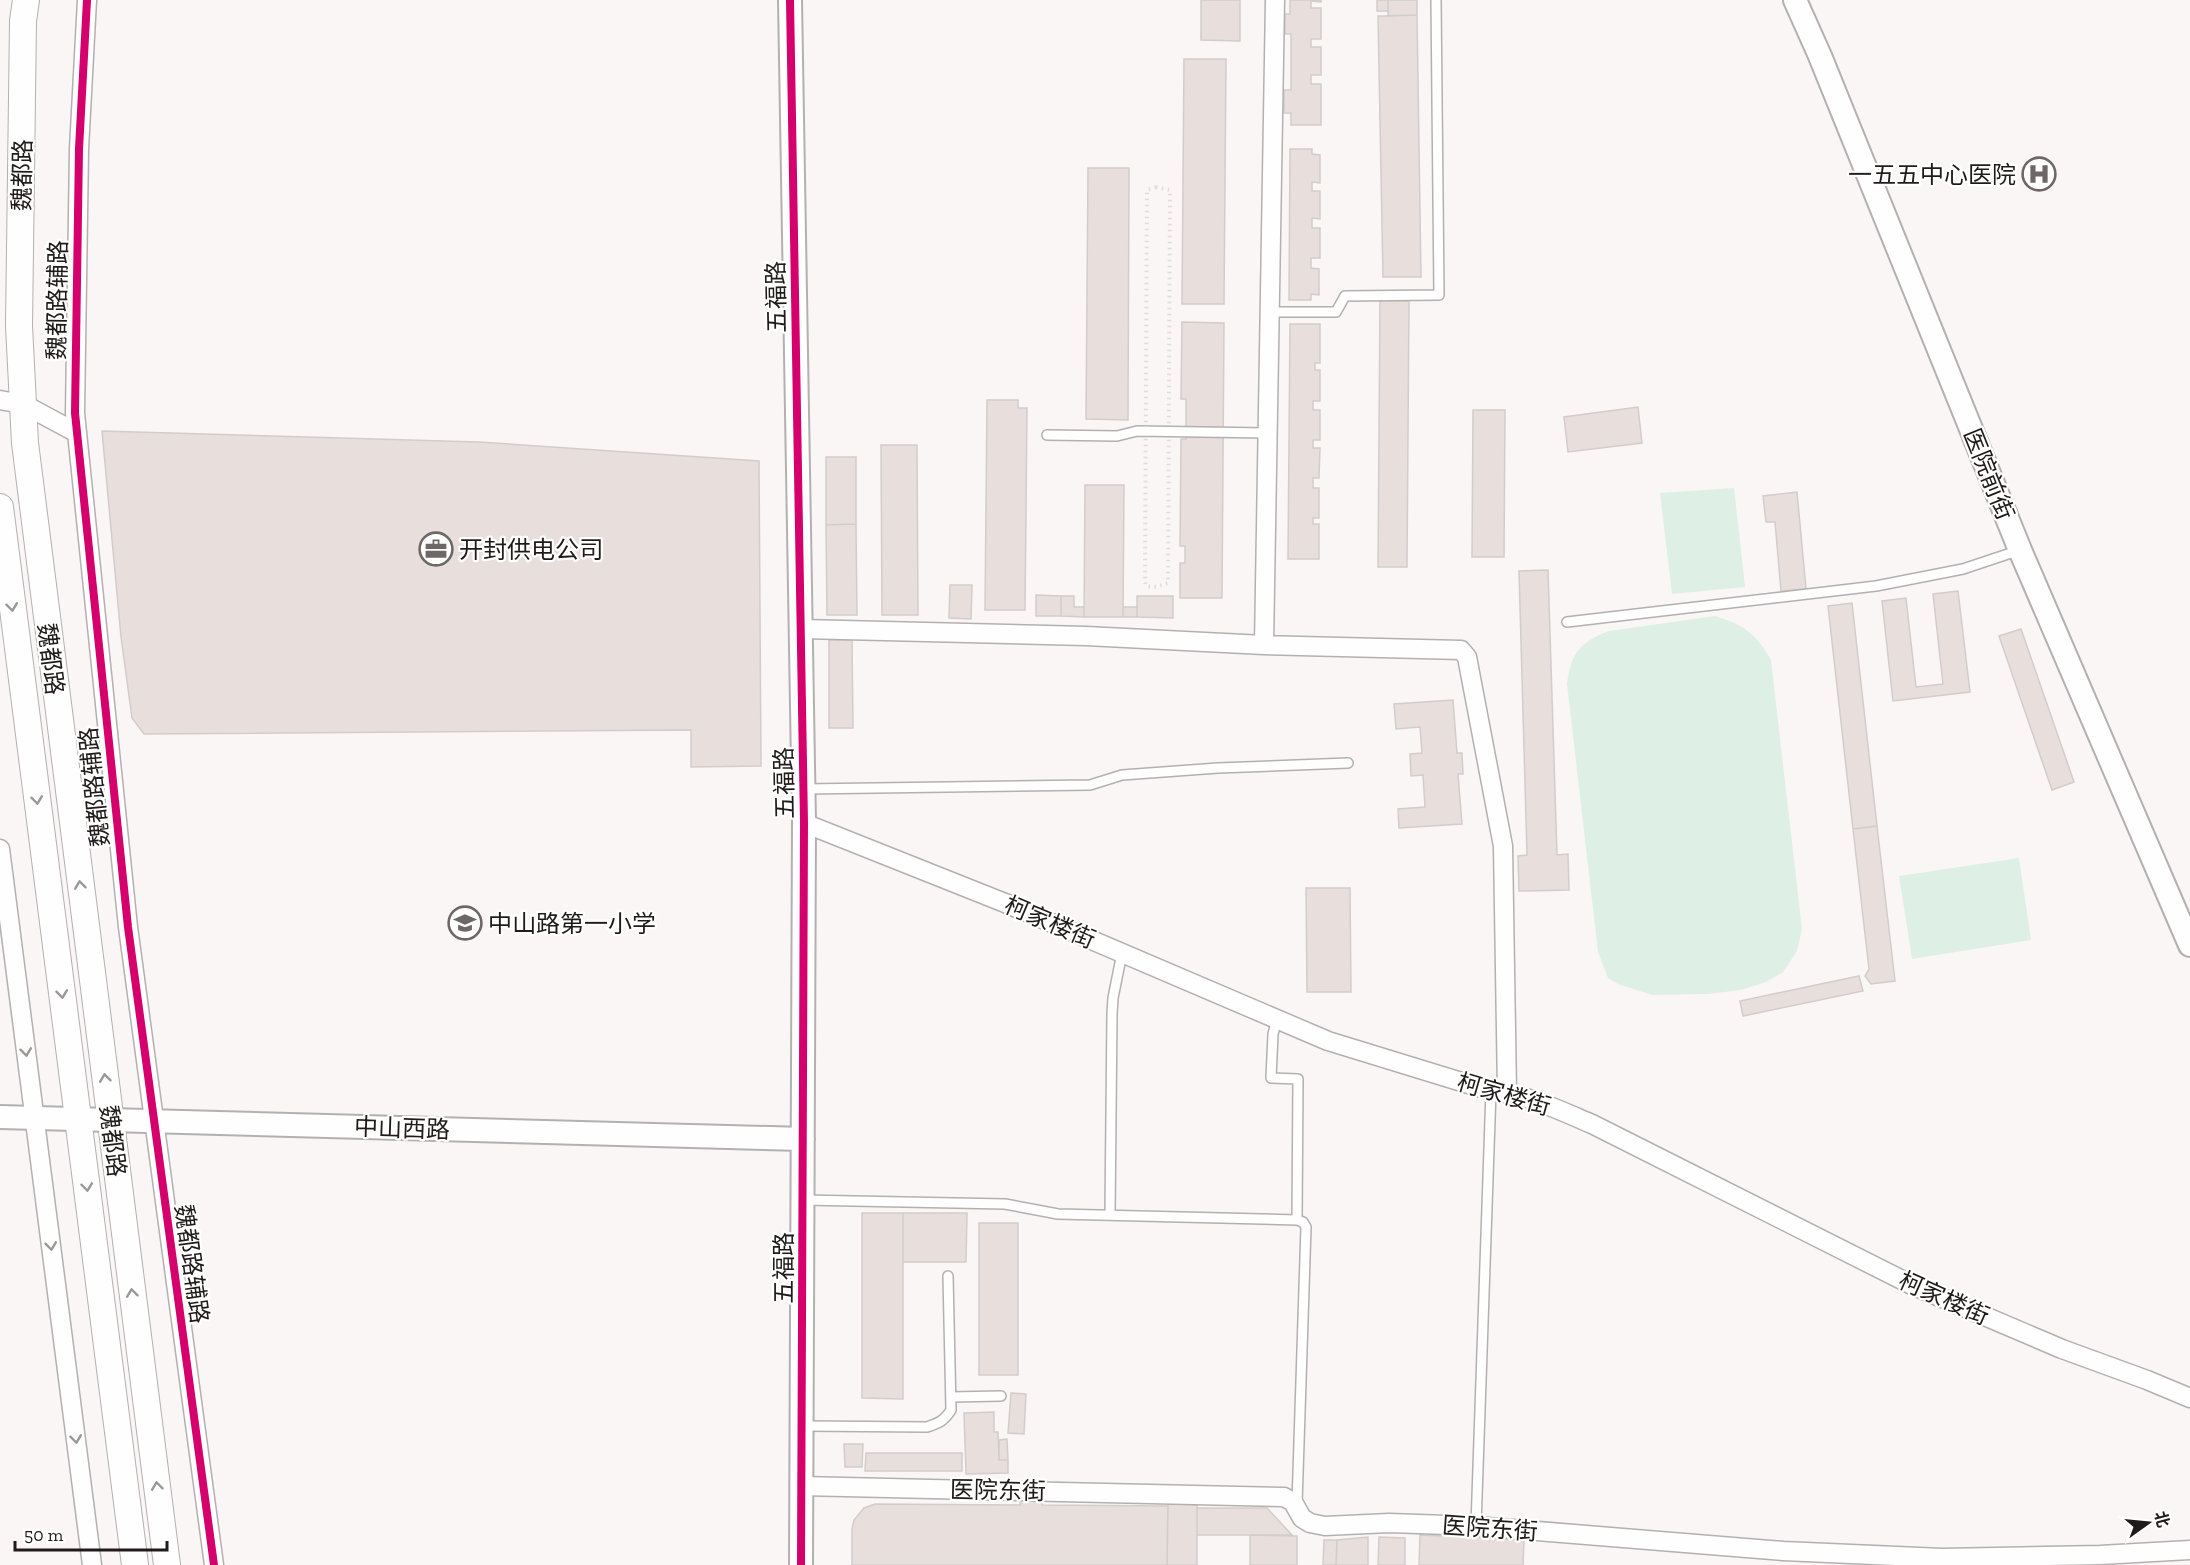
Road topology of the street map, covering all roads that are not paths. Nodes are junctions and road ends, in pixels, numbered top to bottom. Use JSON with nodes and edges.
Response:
{"nodes":[{"id":1,"x":26,"y":0,"type":"edge"},
{"id":2,"x":87,"y":0,"type":"edge"},
{"id":3,"x":790,"y":0,"type":"edge"},
{"id":4,"x":1275,"y":0,"type":"edge"},
{"id":5,"x":1436,"y":0,"type":"edge"},
{"id":6,"x":1795,"y":0,"type":"edge"},
{"id":7,"x":1269,"y":312,"type":"junction"},
{"id":8,"x":11,"y":402,"type":"edge"},
{"id":9,"x":77,"y":433,"type":"junction"},
{"id":10,"x":1267,"y":433,"type":"junction"},
{"id":11,"x":1047,"y":435,"type":"dead end"},
{"id":12,"x":0,"y":507,"type":"edge"},
{"id":13,"x":2020,"y":550,"type":"junction"},
{"id":14,"x":1567,"y":622,"type":"dead end"},
{"id":15,"x":802,"y":629,"type":"junction"},
{"id":16,"x":1264,"y":645,"type":"junction"},
{"id":17,"x":1348,"y":763,"type":"dead end"},
{"id":18,"x":804,"y":789,"type":"junction"},
{"id":19,"x":804,"y":823,"type":"junction"},
{"id":20,"x":0,"y":849,"type":"edge"},
{"id":21,"x":2190,"y":945,"type":"edge"},
{"id":22,"x":1122,"y":953,"type":"junction"},
{"id":23,"x":1277,"y":1019,"type":"junction"},
{"id":24,"x":1499,"y":1092,"type":"junction"},
{"id":25,"x":0,"y":1117,"type":"edge"},
{"id":26,"x":35,"y":1118,"type":"junction"},
{"id":27,"x":78,"y":1119,"type":"junction"},
{"id":28,"x":110,"y":1120,"type":"junction"},
{"id":29,"x":154,"y":1122,"type":"junction"},
{"id":30,"x":803,"y":1139,"type":"junction"},
{"id":31,"x":803,"y":1200,"type":"junction"},
{"id":32,"x":1110,"y":1215,"type":"junction"},
{"id":33,"x":1297,"y":1220,"type":"junction"},
{"id":34,"x":948,"y":1276,"type":"dead end"},
{"id":35,"x":1001,"y":1396,"type":"dead end"},
{"id":36,"x":951,"y":1397,"type":"junction"},
{"id":37,"x":2190,"y":1398,"type":"edge"},
{"id":38,"x":802,"y":1426,"type":"junction"},
{"id":39,"x":801,"y":1486,"type":"junction"},
{"id":40,"x":1296,"y":1507,"type":"junction"},
{"id":41,"x":1476,"y":1526,"type":"junction"},
{"id":42,"x":2190,"y":1550,"type":"edge"},
{"id":43,"x":92,"y":1565,"type":"edge"},
{"id":44,"x":135,"y":1565,"type":"edge"},
{"id":45,"x":166,"y":1565,"type":"edge"},
{"id":46,"x":214,"y":1565,"type":"edge"},
{"id":47,"x":801,"y":1565,"type":"edge"}],
"edges":[{"from":1,"to":8,"type":"main road","name":"魏都路"},
{"from":2,"to":9,"type":"street","name":"魏都路辅路"},
{"from":3,"to":15,"type":"street","name":"五福路"},
{"from":4,"to":7,"type":"street"},
{"from":5,"to":7,"type":"lane"},
{"from":6,"to":13,"type":"street","name":"医院前街"},
{"from":7,"to":10,"type":"street"},
{"from":8,"to":9,"type":"street"},
{"from":28,"to":8,"type":"main road","name":"魏都路","one_way":true},
{"from":9,"to":29,"type":"street","name":"魏都路辅路"},
{"from":10,"to":11,"type":"lane"},
{"from":10,"to":16,"type":"street"},
{"from":12,"to":27,"type":"main road","name":"魏都路","one_way":true},
{"from":13,"to":14,"type":"lane"},
{"from":13,"to":21,"type":"street","name":"医院前街"},
{"from":15,"to":16,"type":"street"},
{"from":15,"to":18,"type":"street","name":"五福路"},
{"from":16,"to":24,"type":"street"},
{"from":17,"to":18,"type":"lane"},
{"from":18,"to":19,"type":"street","name":"五福路"},
{"from":19,"to":22,"type":"street","name":"柯家楼街"},
{"from":19,"to":30,"type":"street","name":"五福路"},
{"from":20,"to":26,"type":"street","one_way":true},
{"from":22,"to":23,"type":"street","name":"柯家楼街"},
{"from":22,"to":32,"type":"lane"},
{"from":23,"to":24,"type":"street","name":"柯家楼街"},
{"from":23,"to":33,"type":"lane"},
{"from":24,"to":37,"type":"street","name":"柯家楼街"},
{"from":24,"to":41,"type":"lane"},
{"from":25,"to":26,"type":"street","name":"中山西路"},
{"from":26,"to":27,"type":"street","name":"中山西路"},
{"from":26,"to":43,"type":"street","one_way":true},
{"from":27,"to":28,"type":"street","name":"中山西路"},
{"from":27,"to":44,"type":"main road","name":"魏都路","one_way":true},
{"from":28,"to":29,"type":"street","name":"中山西路"},
{"from":45,"to":28,"type":"main road","name":"魏都路","one_way":true},
{"from":29,"to":30,"type":"street","name":"中山西路"},
{"from":29,"to":46,"type":"street","name":"魏都路辅路"},
{"from":30,"to":31,"type":"street","name":"五福路"},
{"from":31,"to":32,"type":"lane"},
{"from":31,"to":38,"type":"street","name":"五福路"},
{"from":32,"to":33,"type":"lane"},
{"from":33,"to":40,"type":"lane"},
{"from":34,"to":36,"type":"lane"},
{"from":35,"to":36,"type":"lane"},
{"from":36,"to":38,"type":"lane"},
{"from":38,"to":39,"type":"street","name":"五福路"},
{"from":39,"to":40,"type":"street","name":"医院东街"},
{"from":39,"to":47,"type":"street","name":"五福路"},
{"from":40,"to":41,"type":"street","name":"医院东街"},
{"from":41,"to":42,"type":"street","name":"医院东街"}]}
